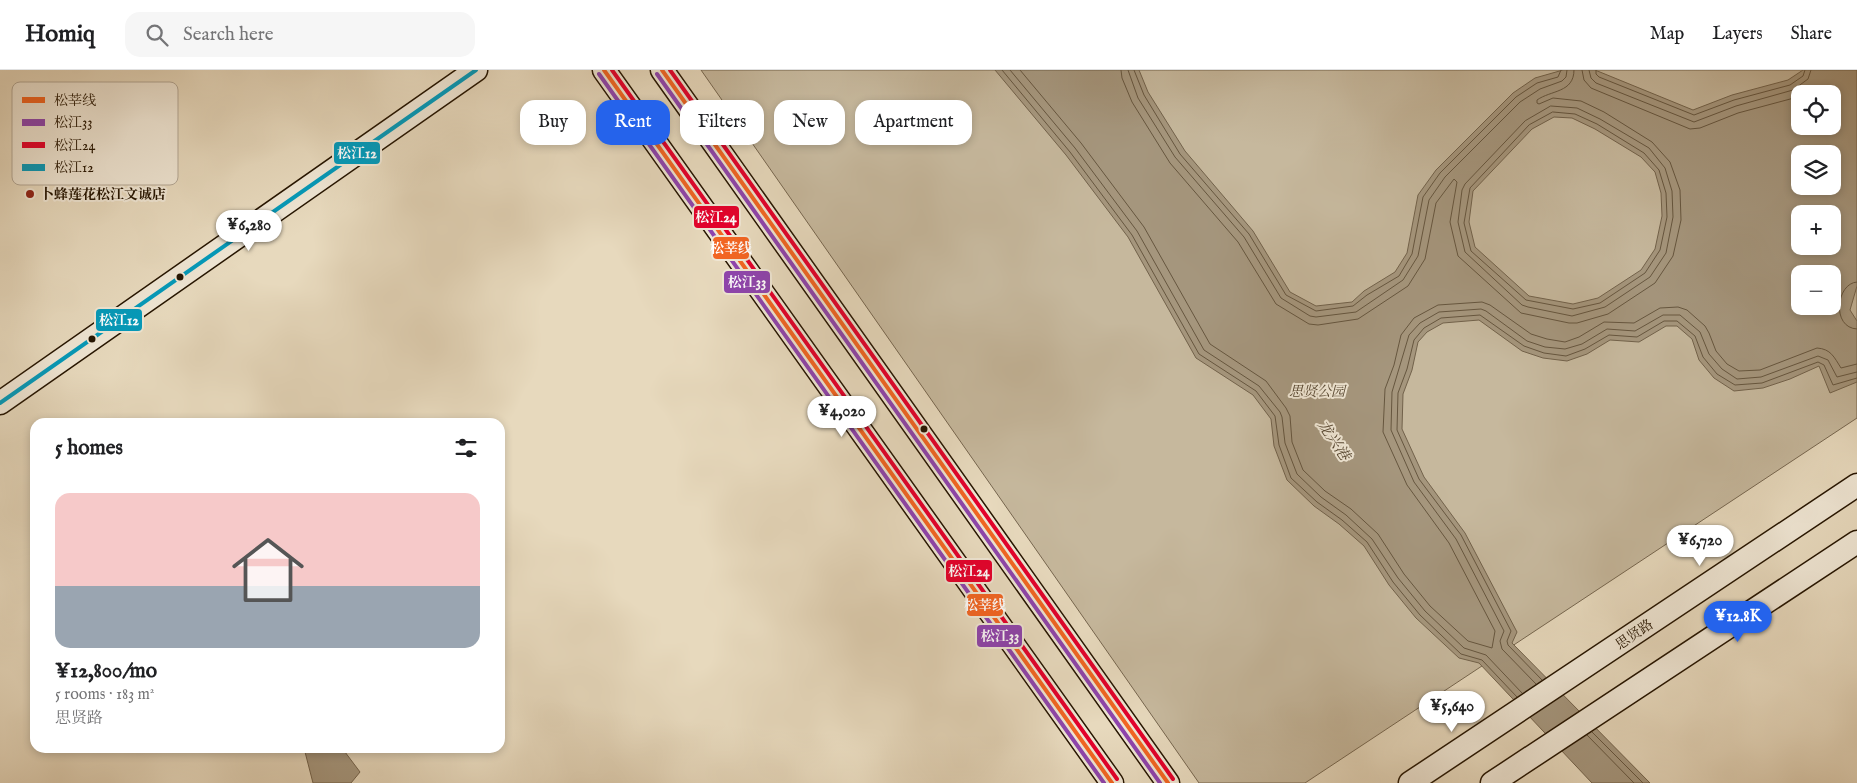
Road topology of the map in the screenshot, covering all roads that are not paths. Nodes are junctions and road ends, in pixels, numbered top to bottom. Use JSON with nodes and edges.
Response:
{"nodes":[{"id":1,"x":476,"y":70,"type":"edge"},
{"id":2,"x":604,"y":70,"type":"edge"},
{"id":3,"x":662,"y":70,"type":"edge"},
{"id":4,"x":0,"y":404,"type":"edge"},
{"id":5,"x":1857,"y":485,"type":"edge"},
{"id":6,"x":1857,"y":542,"type":"edge"},
{"id":7,"x":1112,"y":783,"type":"edge"},
{"id":8,"x":1168,"y":783,"type":"edge"},
{"id":9,"x":1410,"y":783,"type":"edge"},
{"id":10,"x":1492,"y":783,"type":"edge"}],
"edges":[{"from":1,"to":4,"type":"main road"},
{"from":2,"to":7,"type":"main road"},
{"from":3,"to":8,"type":"main road"},
{"from":5,"to":9,"type":"main road","name":"思贤路"},
{"from":6,"to":10,"type":"main road"}]}
